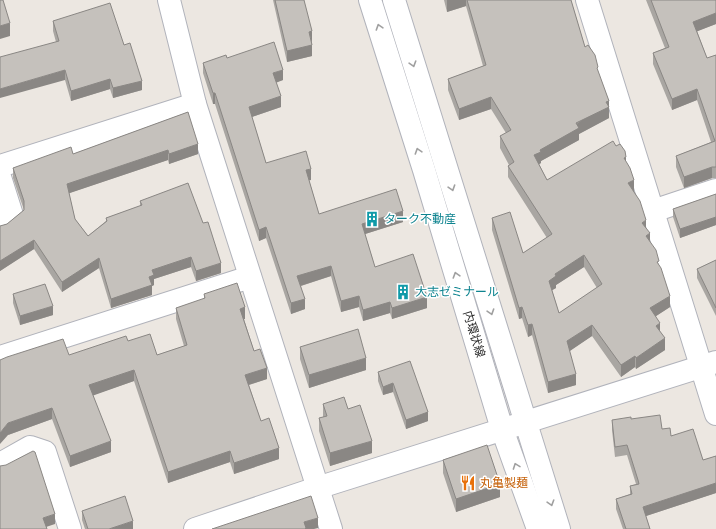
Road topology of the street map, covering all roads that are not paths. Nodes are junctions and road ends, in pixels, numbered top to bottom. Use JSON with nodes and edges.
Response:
{"nodes":[{"id":1,"x":169,"y":0,"type":"edge"},
{"id":2,"x":370,"y":0,"type":"edge"},
{"id":3,"x":394,"y":0,"type":"edge"},
{"id":4,"x":587,"y":0,"type":"edge"},
{"id":5,"x":195,"y":104,"type":"junction"},
{"id":6,"x":0,"y":166,"type":"edge"},
{"id":7,"x":0,"y":177,"type":"edge"},
{"id":8,"x":716,"y":190,"type":"edge"},
{"id":9,"x":653,"y":211,"type":"junction"},
{"id":10,"x":0,"y":223,"type":"edge"},
{"id":11,"x":250,"y":277,"type":"junction"},
{"id":12,"x":4,"y":350,"type":"edge"},
{"id":13,"x":709,"y":364,"type":"edge"},
{"id":14,"x":716,"y":414,"type":"edge"},
{"id":15,"x":526,"y":423,"type":"junction"},
{"id":16,"x":502,"y":429,"type":"junction"},
{"id":17,"x":0,"y":464,"type":"edge"},
{"id":18,"x":317,"y":488,"type":"junction"},
{"id":19,"x":70,"y":529,"type":"edge"},
{"id":20,"x":195,"y":529,"type":"edge"},
{"id":21,"x":330,"y":529,"type":"edge"},
{"id":22,"x":538,"y":529,"type":"edge"},
{"id":23,"x":559,"y":529,"type":"edge"}],
"edges":[{"from":1,"to":5,"type":"street"},
{"from":16,"to":2,"type":"street","name":"内環状線","one_way":true},
{"from":3,"to":15,"type":"street","name":"内環状線","one_way":true},
{"from":4,"to":9,"type":"street"},
{"from":5,"to":6,"type":"street"},
{"from":5,"to":11,"type":"street"},
{"from":7,"to":10,"type":"street"},
{"from":8,"to":9,"type":"street"},
{"from":9,"to":13,"type":"street"},
{"from":11,"to":12,"type":"street"},
{"from":11,"to":18,"type":"street"},
{"from":13,"to":14,"type":"street"},
{"from":13,"to":15,"type":"street"},
{"from":15,"to":16,"type":"street"},
{"from":15,"to":23,"type":"street","name":"内環状線","one_way":true},
{"from":16,"to":18,"type":"street"},
{"from":22,"to":16,"type":"street","name":"内環状線","one_way":true},
{"from":17,"to":19,"type":"street"},
{"from":18,"to":20,"type":"street"},
{"from":18,"to":21,"type":"street"}]}
